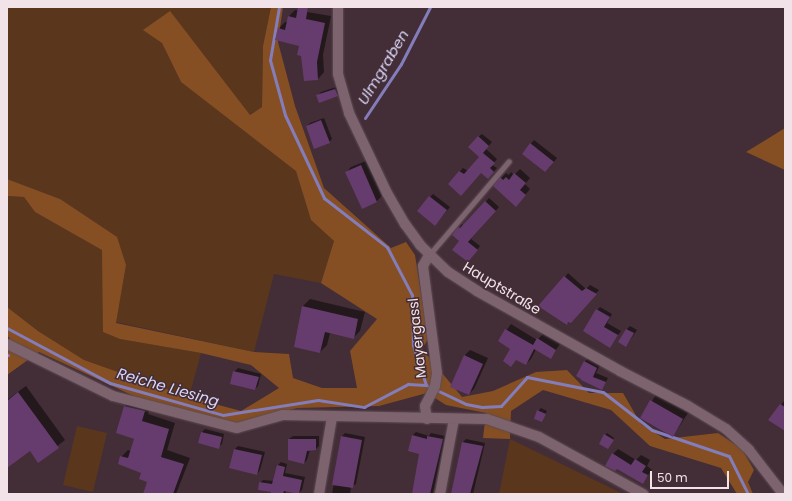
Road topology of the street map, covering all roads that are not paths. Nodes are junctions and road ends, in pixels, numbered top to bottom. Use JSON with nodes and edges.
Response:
{"nodes":[{"id":1,"x":338,"y":7,"type":"edge"},
{"id":2,"x":509,"y":161,"type":"dead end"},
{"id":3,"x":429,"y":255,"type":"junction"},
{"id":4,"x":7,"y":344,"type":"edge"},
{"id":5,"x":332,"y":417,"type":"junction"},
{"id":6,"x":426,"y":418,"type":"junction"},
{"id":7,"x":454,"y":419,"type":"junction"},
{"id":8,"x":318,"y":494,"type":"edge"},
{"id":9,"x":440,"y":494,"type":"edge"},
{"id":10,"x":643,"y":494,"type":"edge"},
{"id":11,"x":783,"y":494,"type":"edge"}],
"edges":[{"from":1,"to":3,"type":"street","name":"Hauptstraße"},
{"from":2,"to":3,"type":"lane"},
{"from":3,"to":6,"type":"street","name":"Mayergassl"},
{"from":3,"to":11,"type":"street","name":"Hauptstraße"},
{"from":4,"to":5,"type":"street"},
{"from":5,"to":6,"type":"street"},
{"from":5,"to":8,"type":"street"},
{"from":6,"to":7,"type":"street"},
{"from":7,"to":9,"type":"street"},
{"from":7,"to":10,"type":"street"}]}
